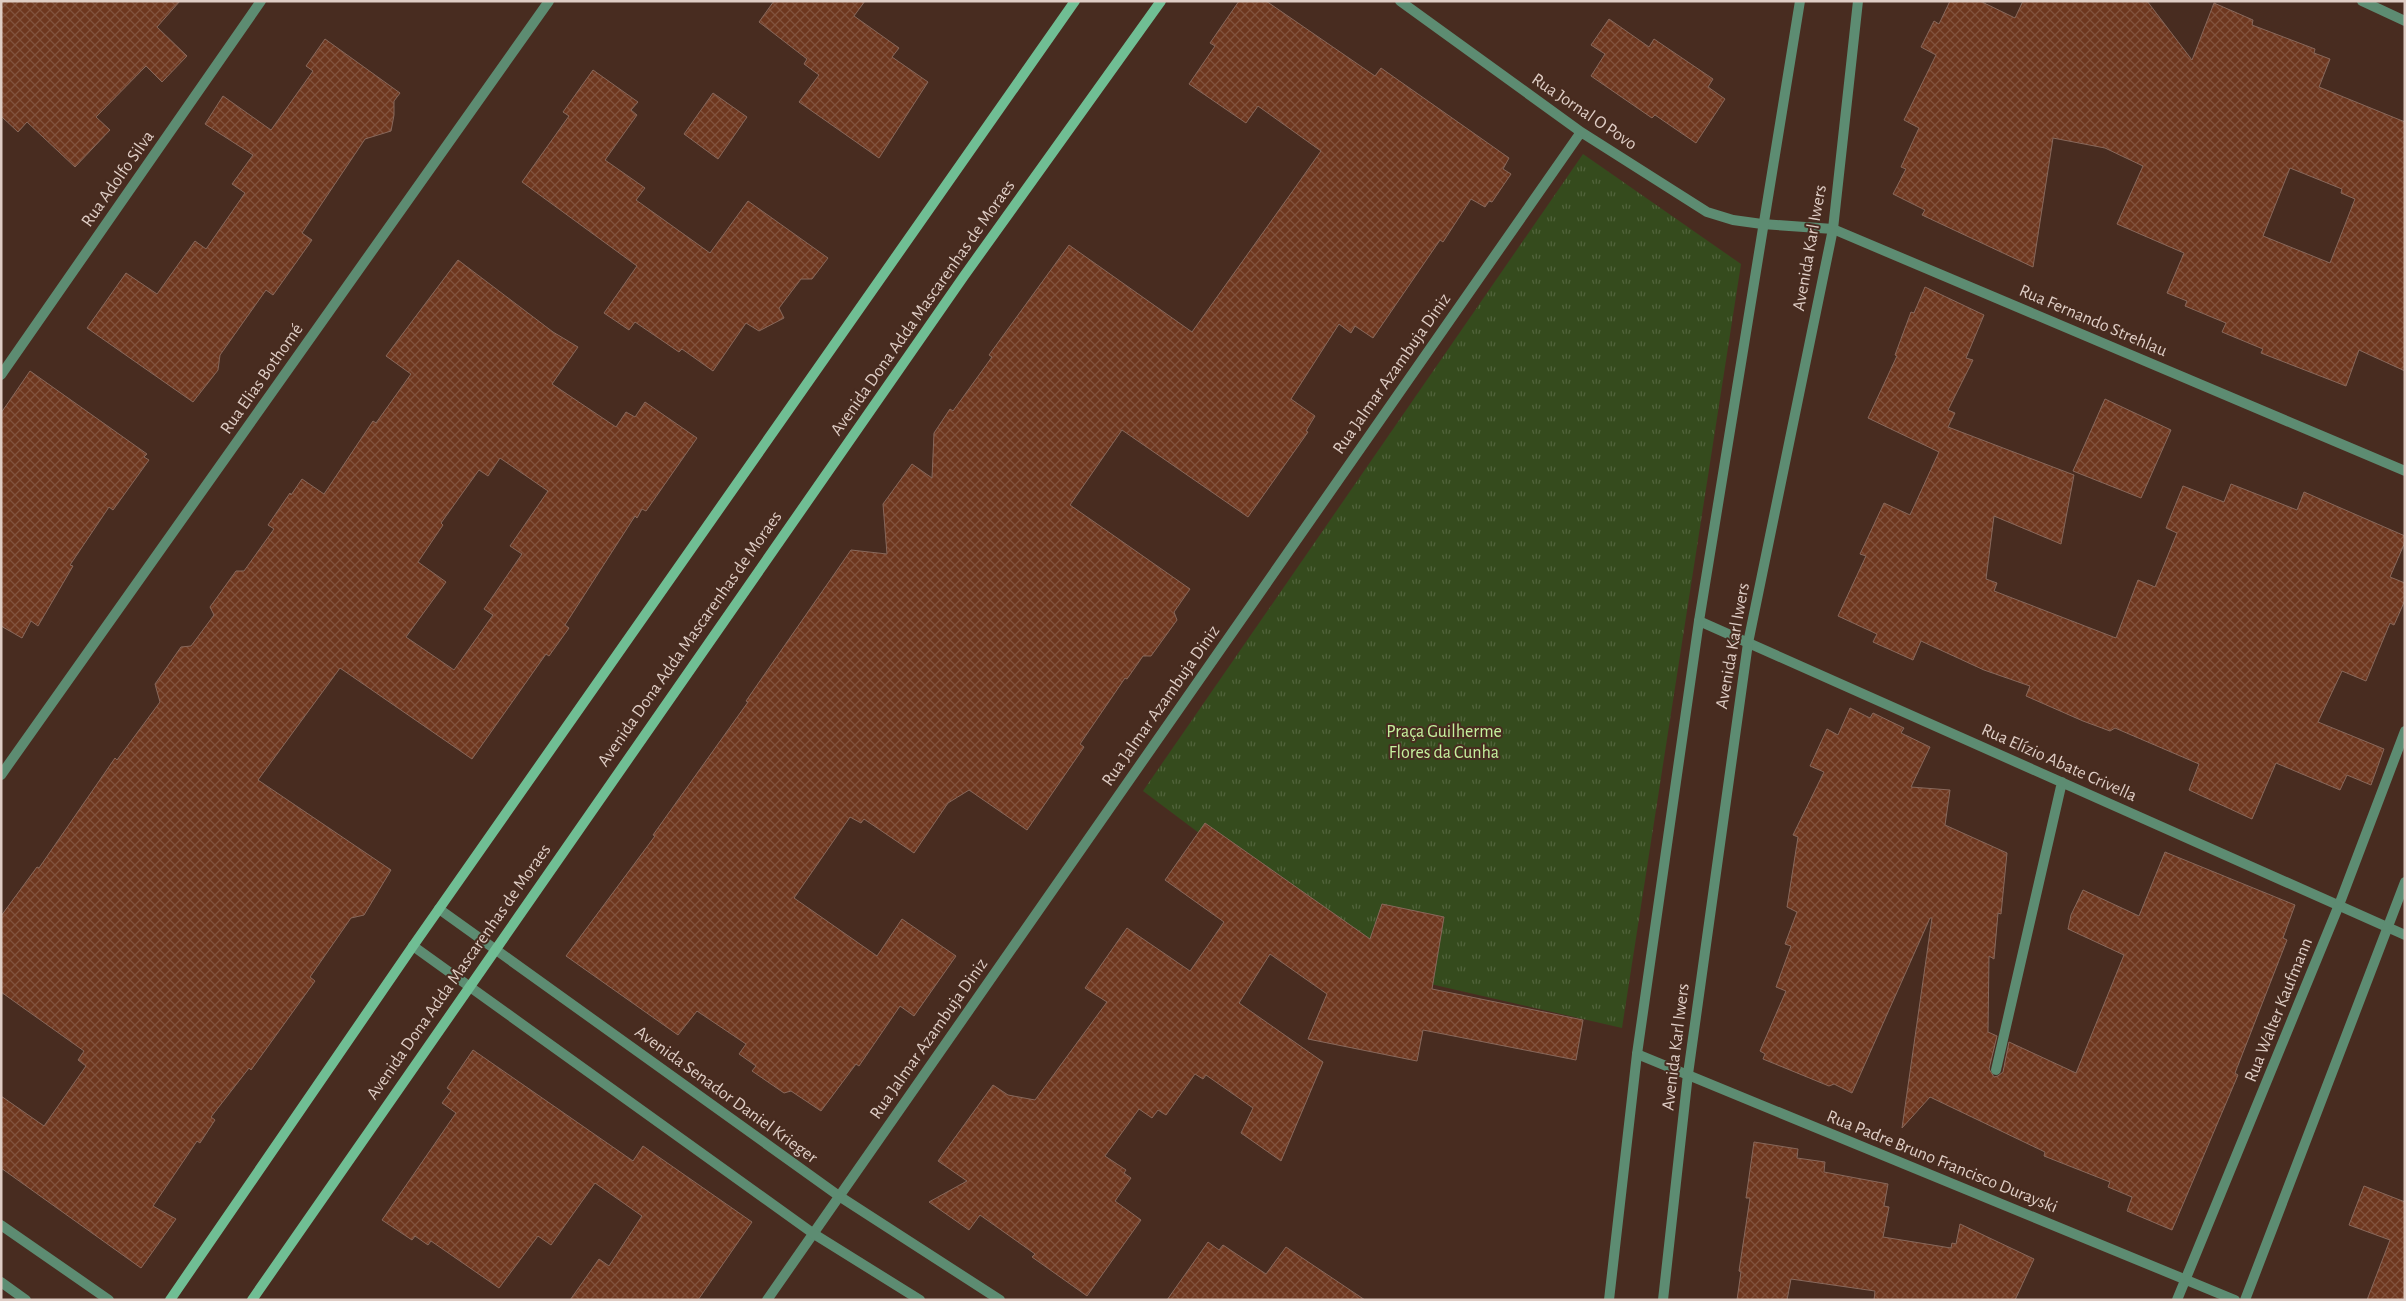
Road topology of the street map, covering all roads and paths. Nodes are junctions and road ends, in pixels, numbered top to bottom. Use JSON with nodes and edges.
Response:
{"nodes":[{"id":1,"x":261,"y":1,"type":"edge"},
{"id":2,"x":549,"y":1,"type":"edge"},
{"id":3,"x":1075,"y":1,"type":"edge"},
{"id":4,"x":1160,"y":1,"type":"edge"},
{"id":5,"x":1400,"y":1,"type":"edge"},
{"id":6,"x":1800,"y":1,"type":"edge"},
{"id":7,"x":1858,"y":1,"type":"edge"},
{"id":8,"x":2362,"y":1,"type":"edge"},
{"id":9,"x":2405,"y":21,"type":"edge"},
{"id":10,"x":1581,"y":132,"type":"junction"},
{"id":11,"x":1762,"y":224,"type":"junction"},
{"id":12,"x":1833,"y":229,"type":"junction"},
{"id":13,"x":1,"y":375,"type":"edge"},
{"id":14,"x":2405,"y":471,"type":"edge"},
{"id":15,"x":1699,"y":621,"type":"junction"},
{"id":16,"x":1748,"y":643,"type":"junction"},
{"id":17,"x":2405,"y":731,"type":"edge"},
{"id":18,"x":1,"y":775,"type":"edge"},
{"id":19,"x":2062,"y":782,"type":"junction"},
{"id":20,"x":2405,"y":882,"type":"edge"},
{"id":21,"x":2339,"y":905,"type":"junction"},
{"id":22,"x":439,"y":909,"type":"junction"},
{"id":23,"x":2389,"y":928,"type":"junction"},
{"id":24,"x":2405,"y":935,"type":"edge"},
{"id":25,"x":413,"y":946,"type":"junction"},
{"id":26,"x":494,"y":949,"type":"junction"},
{"id":27,"x":468,"y":986,"type":"junction"},
{"id":28,"x":1637,"y":1054,"type":"junction"},
{"id":29,"x":1996,"y":1070,"type":"dead end"},
{"id":30,"x":1688,"y":1074,"type":"junction"},
{"id":31,"x":839,"y":1196,"type":"junction"},
{"id":32,"x":1,"y":1225,"type":"edge"},
{"id":33,"x":814,"y":1234,"type":"junction"},
{"id":34,"x":2186,"y":1280,"type":"junction"},
{"id":35,"x":1,"y":1282,"type":"edge"},
{"id":36,"x":26,"y":1300,"type":"edge"},
{"id":37,"x":109,"y":1300,"type":"edge"},
{"id":38,"x":170,"y":1300,"type":"edge"},
{"id":39,"x":252,"y":1300,"type":"edge"},
{"id":40,"x":767,"y":1300,"type":"edge"},
{"id":41,"x":920,"y":1300,"type":"edge"},
{"id":42,"x":1000,"y":1300,"type":"edge"},
{"id":43,"x":1609,"y":1300,"type":"edge"},
{"id":44,"x":1663,"y":1300,"type":"edge"},
{"id":45,"x":2177,"y":1300,"type":"edge"},
{"id":46,"x":2235,"y":1300,"type":"edge"},
{"id":47,"x":2245,"y":1300,"type":"edge"}],
"edges":[{"from":1,"to":13,"type":"street","name":"Rua Adolfo Silva"},
{"from":2,"to":18,"type":"street","name":"Rua Elias Bothomé"},
{"from":3,"to":22,"type":"main road"},
{"from":4,"to":26,"type":"main road","name":"Avenida Dona Adda Mascarenhas de Moraes"},
{"from":5,"to":10,"type":"street","name":"Rua Jornal O Povo"},
{"from":6,"to":11,"type":"street","name":"Avenida Karl Iwers"},
{"from":7,"to":12,"type":"street","name":"Avenida Karl Iwers"},
{"from":8,"to":9,"type":"street"},
{"from":10,"to":11,"type":"street","name":"Rua Jornal O Povo"},
{"from":10,"to":31,"type":"street","name":"Rua Jalmar Azambuja Diniz"},
{"from":11,"to":12,"type":"street","name":"Rua Fernando Strehlau"},
{"from":11,"to":15,"type":"street","name":"Avenida Karl Iwers"},
{"from":12,"to":14,"type":"street","name":"Rua Fernando Strehlau"},
{"from":12,"to":16,"type":"street","name":"Avenida Karl Iwers"},
{"from":15,"to":16,"type":"street","name":"Rua Elízio Abate Crivella"},
{"from":15,"to":28,"type":"street","name":"Avenida Karl Iwers"},
{"from":16,"to":19,"type":"street","name":"Rua Elízio Abate Crivella"},
{"from":16,"to":30,"type":"street","name":"Avenida Karl Iwers"},
{"from":17,"to":21,"type":"street","name":"Rua Walter Kaufmann"},
{"from":19,"to":21,"type":"street","name":"Rua Elízio Abate Crivella"},
{"from":19,"to":29,"type":"street"},
{"from":20,"to":23,"type":"street"},
{"from":21,"to":23,"type":"street","name":"Rua Elízio Abate Crivella"},
{"from":21,"to":34,"type":"street","name":"Rua Walter Kaufmann"},
{"from":22,"to":25,"type":"main road"},
{"from":22,"to":26,"type":"street","name":"Avenida Senador Daniel Krieger"},
{"from":23,"to":24,"type":"street","name":"Rua Elízio Abate Crivella"},
{"from":23,"to":47,"type":"street"},
{"from":25,"to":27,"type":"street"},
{"from":25,"to":38,"type":"main road"},
{"from":26,"to":27,"type":"main road","name":"Avenida Dona Adda Mascarenhas de Moraes"},
{"from":26,"to":31,"type":"street","name":"Avenida Senador Daniel Krieger"},
{"from":27,"to":33,"type":"street"},
{"from":27,"to":39,"type":"main road","name":"Avenida Dona Adda Mascarenhas de Moraes"},
{"from":28,"to":30,"type":"street","name":"Rua Padre Bruno Francisco Durayski"},
{"from":28,"to":43,"type":"street","name":"Avenida Karl Iwers"},
{"from":30,"to":34,"type":"street","name":"Rua Padre Bruno Francisco Durayski"},
{"from":30,"to":44,"type":"street","name":"Avenida Karl Iwers"},
{"from":31,"to":33,"type":"street","name":"Rua Jalmar Azambuja Diniz"},
{"from":31,"to":42,"type":"street","name":"Avenida Senador Daniel Krieger"},
{"from":32,"to":37,"type":"street"},
{"from":33,"to":40,"type":"street","name":"Rua Jalmar Azambuja Diniz"},
{"from":33,"to":41,"type":"street"},
{"from":34,"to":45,"type":"street","name":"Rua Walter Kaufmann"},
{"from":34,"to":46,"type":"street","name":"Rua Padre Bruno Francisco Durayski"},
{"from":35,"to":36,"type":"street"}]}
